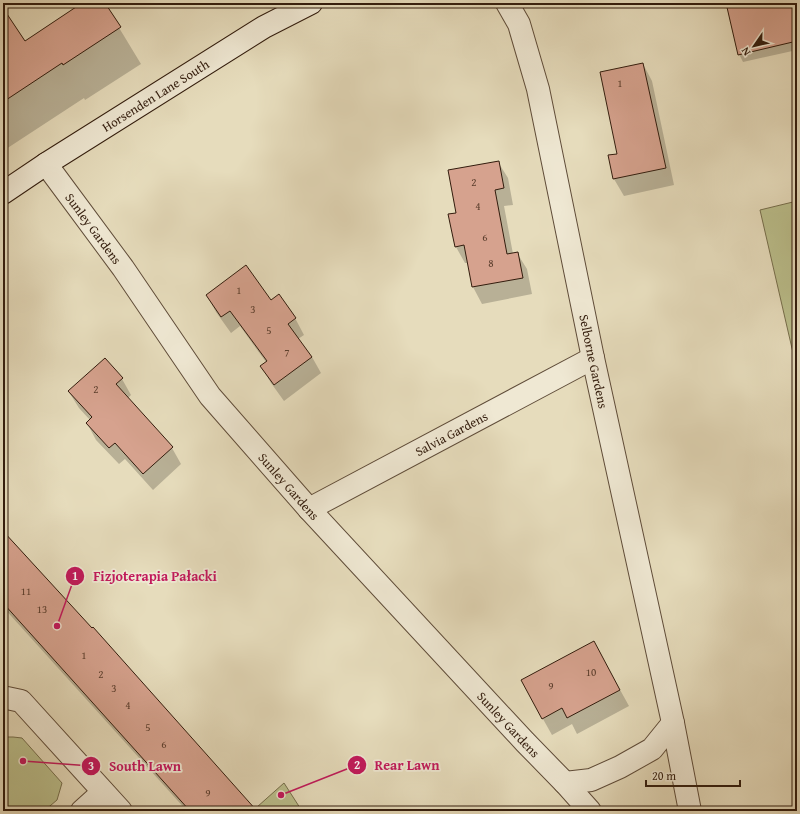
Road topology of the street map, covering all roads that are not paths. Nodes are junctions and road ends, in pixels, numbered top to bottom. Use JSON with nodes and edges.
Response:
{"nodes":[{"id":1,"x":311,"y":3,"type":"edge"},
{"id":2,"x":507,"y":3,"type":"edge"},
{"id":3,"x":46,"y":164,"type":"junction"},
{"id":4,"x":3,"y":193,"type":"edge"},
{"id":5,"x":593,"y":358,"type":"junction"},
{"id":6,"x":309,"y":509,"type":"junction"},
{"id":7,"x":4,"y":696,"type":"edge"},
{"id":8,"x":673,"y":723,"type":"junction"},
{"id":9,"x":565,"y":783,"type":"junction"},
{"id":10,"x":103,"y":792,"type":"junction"},
{"id":11,"x":82,"y":811,"type":"edge"},
{"id":12,"x":121,"y":811,"type":"edge"},
{"id":13,"x":590,"y":811,"type":"edge"},
{"id":14,"x":690,"y":811,"type":"edge"}],
"edges":[{"from":1,"to":3,"type":"street","name":"Horsenden Lane South"},
{"from":2,"to":5,"type":"street","name":"Selborne Gardens"},
{"from":3,"to":4,"type":"street","name":"Horsenden Lane South"},
{"from":3,"to":6,"type":"street","name":"Sunley Gardens"},
{"from":5,"to":6,"type":"street","name":"Salvia Gardens"},
{"from":5,"to":8,"type":"street","name":"Selborne Gardens"},
{"from":6,"to":9,"type":"street","name":"Sunley Gardens"},
{"from":7,"to":10,"type":"street"},
{"from":8,"to":9,"type":"street"},
{"from":8,"to":14,"type":"street","name":"Selborne Gardens"},
{"from":9,"to":13,"type":"street","name":"Sunley Gardens"},
{"from":10,"to":11,"type":"street"},
{"from":10,"to":12,"type":"street"}]}
